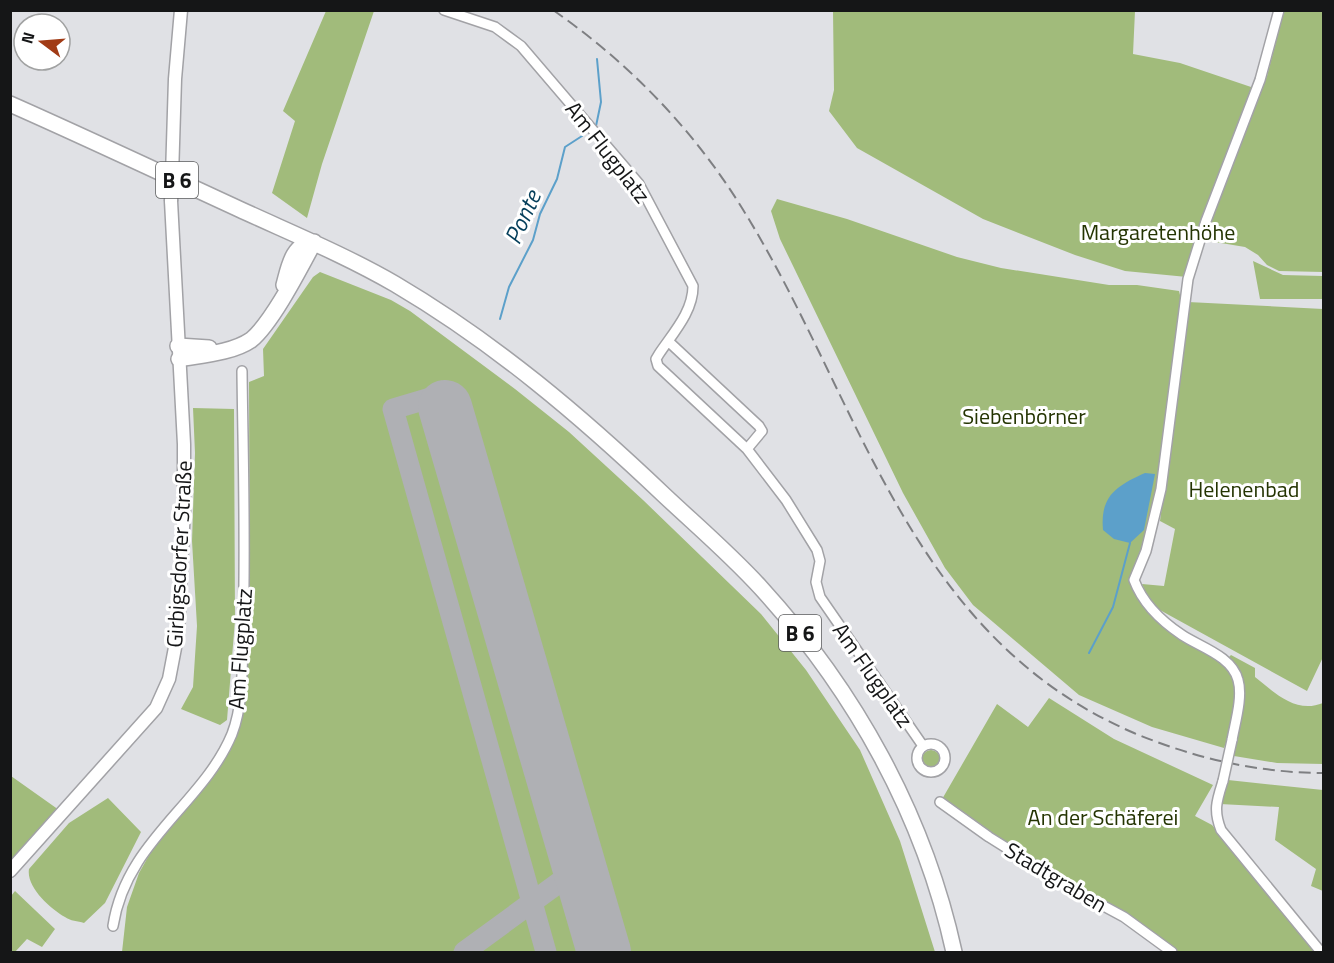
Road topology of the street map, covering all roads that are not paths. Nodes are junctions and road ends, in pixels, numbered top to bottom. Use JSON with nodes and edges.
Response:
{"nodes":[{"id":1,"x":181,"y":10,"type":"edge"},
{"id":2,"x":444,"y":10,"type":"edge"},
{"id":3,"x":1279,"y":10,"type":"edge"},
{"id":4,"x":10,"y":104,"type":"edge"},
{"id":5,"x":278,"y":227,"type":"junction"},
{"id":6,"x":314,"y":242,"type":"junction"},
{"id":7,"x":290,"y":263,"type":"junction"},
{"id":8,"x":276,"y":306,"type":"junction"},
{"id":9,"x":668,"y":341,"type":"junction"},
{"id":10,"x":179,"y":352,"type":"junction"},
{"id":11,"x":242,"y":371,"type":"dead end"},
{"id":12,"x":747,"y":448,"type":"junction"},
{"id":13,"x":923,"y":746,"type":"dead end"},
{"id":14,"x":940,"y":802,"type":"dead end"},
{"id":15,"x":10,"y":871,"type":"edge"},
{"id":16,"x":113,"y":926,"type":"dead end"},
{"id":17,"x":954,"y":952,"type":"edge"},
{"id":18,"x":1172,"y":952,"type":"edge"},
{"id":19,"x":1321,"y":952,"type":"edge"}],
"edges":[{"from":1,"to":10,"type":"street","name":"Girbigsdorfer Straße","bridge":true},
{"from":2,"to":9,"type":"street","name":"Am Flugplatz"},
{"from":3,"to":19,"type":"street","bridge":true},
{"from":4,"to":5,"type":"main road","number":"B 6"},
{"from":5,"to":6,"type":"main road","number":"B 6"},
{"from":5,"to":7,"type":"main road"},
{"from":6,"to":7,"type":"main road"},
{"from":6,"to":8,"type":"main road"},
{"from":6,"to":17,"type":"main road","number":"B 6"},
{"from":7,"to":8,"type":"main road"},
{"from":8,"to":10,"type":"main road"},
{"from":9,"to":12,"type":"street","name":"Am Flugplatz"},
{"from":9,"to":12,"type":"street"},
{"from":10,"to":15,"type":"street","name":"Girbigsdorfer Straße"},
{"from":11,"to":16,"type":"street","name":"Am Flugplatz"},
{"from":12,"to":13,"type":"street","name":"Am Flugplatz"},
{"from":14,"to":18,"type":"street","name":"Stadtgraben"}]}
